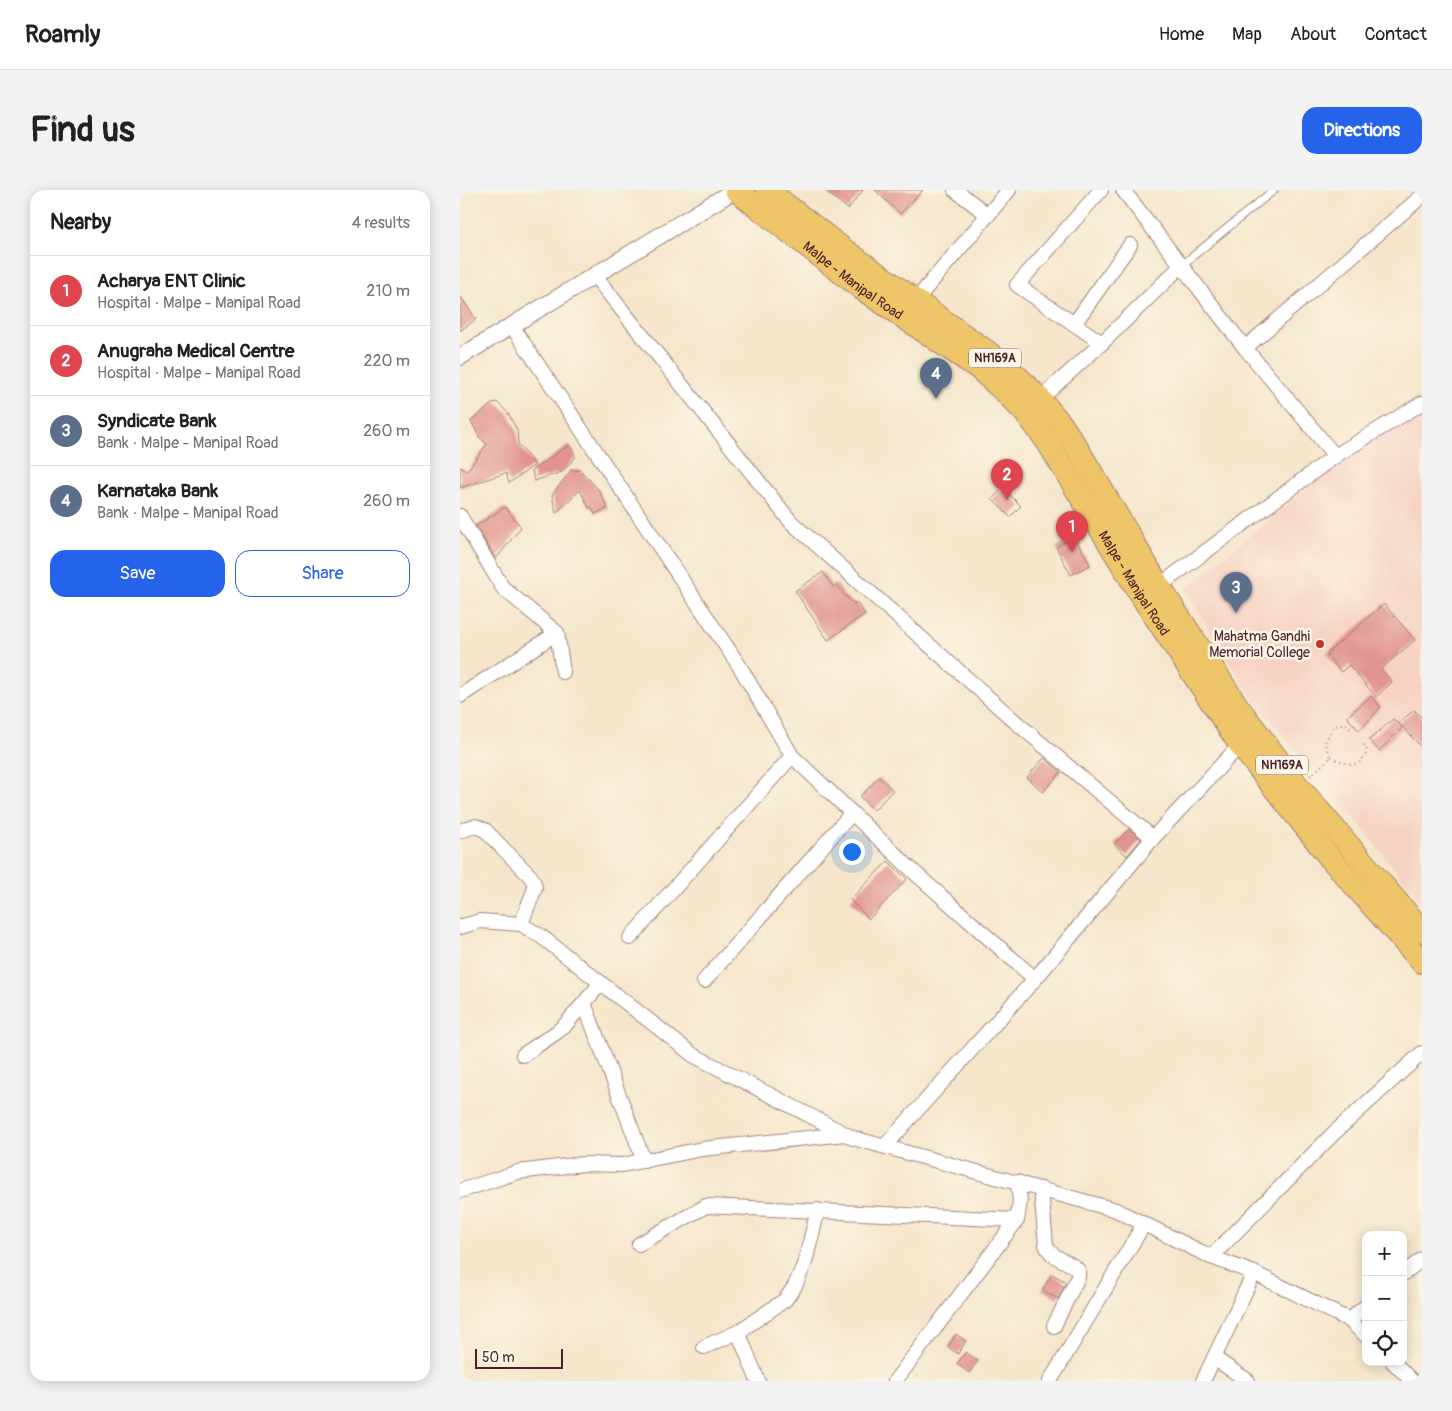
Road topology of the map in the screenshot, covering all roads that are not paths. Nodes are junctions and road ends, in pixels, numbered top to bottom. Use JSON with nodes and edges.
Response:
{"nodes":[{"id":1,"x":736,"y":190,"type":"edge"},
{"id":2,"x":767,"y":190,"type":"edge"},
{"id":3,"x":956,"y":190,"type":"edge"},
{"id":4,"x":1009,"y":190,"type":"edge"},
{"id":5,"x":1101,"y":190,"type":"edge"},
{"id":6,"x":1123,"y":190,"type":"edge"},
{"id":7,"x":1274,"y":190,"type":"edge"},
{"id":8,"x":1422,"y":196,"type":"edge"},
{"id":9,"x":988,"y":215,"type":"junction"},
{"id":10,"x":1130,"y":245,"type":"dead end"},
{"id":11,"x":1182,"y":266,"type":"junction"},
{"id":12,"x":594,"y":275,"type":"junction"},
{"id":13,"x":869,"y":281,"type":"junction"},
{"id":14,"x":915,"y":301,"type":"junction"},
{"id":15,"x":1074,"y":324,"type":"junction"},
{"id":16,"x":512,"y":326,"type":"junction"},
{"id":17,"x":1102,"y":343,"type":"junction"},
{"id":18,"x":1245,"y":348,"type":"junction"},
{"id":19,"x":460,"y":357,"type":"edge"},
{"id":20,"x":1040,"y":399,"type":"junction"},
{"id":21,"x":1422,"y":403,"type":"edge"},
{"id":22,"x":1335,"y":456,"type":"junction"},
{"id":23,"x":460,"y":516,"type":"edge"},
{"id":24,"x":1159,"y":586,"type":"junction"},
{"id":25,"x":557,"y":633,"type":"junction"},
{"id":26,"x":563,"y":672,"type":"dead end"},
{"id":27,"x":460,"y":696,"type":"edge"},
{"id":28,"x":1240,"y":745,"type":"junction"},
{"id":29,"x":792,"y":756,"type":"junction"},
{"id":30,"x":852,"y":813,"type":"junction"},
{"id":31,"x":460,"y":831,"type":"edge"},
{"id":32,"x":1153,"y":838,"type":"junction"},
{"id":33,"x":521,"y":924,"type":"junction"},
{"id":34,"x":460,"y":927,"type":"edge"},
{"id":35,"x":1422,"y":931,"type":"edge"},
{"id":36,"x":630,"y":938,"type":"dead end"},
{"id":37,"x":1422,"y":962,"type":"edge"},
{"id":38,"x":1035,"y":979,"type":"junction"},
{"id":39,"x":704,"y":981,"type":"dead end"},
{"id":40,"x":601,"y":983,"type":"junction"},
{"id":41,"x":584,"y":1003,"type":"junction"},
{"id":42,"x":1422,"y":1053,"type":"edge"},
{"id":43,"x":523,"y":1055,"type":"dead end"},
{"id":44,"x":845,"y":1134,"type":"junction"},
{"id":45,"x":885,"y":1146,"type":"junction"},
{"id":46,"x":644,"y":1160,"type":"junction"},
{"id":47,"x":1018,"y":1182,"type":"junction"},
{"id":48,"x":1041,"y":1189,"type":"junction"},
{"id":49,"x":460,"y":1191,"type":"edge"},
{"id":50,"x":818,"y":1210,"type":"junction"},
{"id":51,"x":1017,"y":1220,"type":"junction"},
{"id":52,"x":1144,"y":1224,"type":"junction"},
{"id":53,"x":639,"y":1244,"type":"dead end"},
{"id":54,"x":1211,"y":1257,"type":"junction"},
{"id":55,"x":1422,"y":1259,"type":"edge"},
{"id":56,"x":1407,"y":1271,"type":"edge"},
{"id":57,"x":1254,"y":1273,"type":"junction"},
{"id":58,"x":1362,"y":1309,"type":"edge"},
{"id":59,"x":1349,"y":1320,"type":"junction"},
{"id":60,"x":1054,"y":1326,"type":"dead end"},
{"id":61,"x":738,"y":1332,"type":"junction"},
{"id":62,"x":1362,"y":1332,"type":"edge"},
{"id":63,"x":704,"y":1347,"type":"dead end"},
{"id":64,"x":1214,"y":1358,"type":"junction"},
{"id":65,"x":1397,"y":1366,"type":"edge"},
{"id":66,"x":758,"y":1381,"type":"edge"},
{"id":67,"x":895,"y":1381,"type":"edge"},
{"id":68,"x":1050,"y":1381,"type":"edge"},
{"id":69,"x":1203,"y":1381,"type":"edge"},
{"id":70,"x":1248,"y":1381,"type":"edge"},
{"id":71,"x":1412,"y":1381,"type":"edge"}],
"edges":[{"from":1,"to":12,"type":"street"},
{"from":1,"to":13,"type":"highway","name":"Malpe - Manipal Road","number":"NH169A"},
{"from":2,"to":13,"type":"highway","name":"Malpe - Manipal Road","number":"NH169A"},
{"from":3,"to":9,"type":"street"},
{"from":4,"to":9,"type":"street"},
{"from":5,"to":15,"type":"street"},
{"from":6,"to":11,"type":"street"},
{"from":7,"to":11,"type":"lane"},
{"from":8,"to":18,"type":"street"},
{"from":9,"to":14,"type":"street"},
{"from":10,"to":15,"type":"street"},
{"from":11,"to":17,"type":"street"},
{"from":11,"to":18,"type":"street"},
{"from":12,"to":16,"type":"street"},
{"from":12,"to":32,"type":"street"},
{"from":13,"to":14,"type":"highway","name":"Malpe - Manipal Road","number":"NH169A"},
{"from":13,"to":28,"type":"highway","name":"Malpe - Manipal Road","number":"NH169A"},
{"from":14,"to":20,"type":"highway","name":"Malpe - Manipal Road","number":"NH169A"},
{"from":15,"to":17,"type":"street"},
{"from":16,"to":19,"type":"street"},
{"from":16,"to":29,"type":"street"},
{"from":17,"to":20,"type":"street"},
{"from":18,"to":22,"type":"street"},
{"from":20,"to":24,"type":"highway","name":"Malpe - Manipal Road","number":"NH169A"},
{"from":21,"to":22,"type":"street"},
{"from":22,"to":24,"type":"street"},
{"from":23,"to":25,"type":"street"},
{"from":24,"to":35,"type":"highway","name":"Malpe - Manipal Road","number":"NH169A"},
{"from":25,"to":26,"type":"street"},
{"from":25,"to":27,"type":"street"},
{"from":28,"to":32,"type":"street"},
{"from":28,"to":37,"type":"highway","name":"Malpe - Manipal Road","number":"NH169A"},
{"from":29,"to":30,"type":"street"},
{"from":29,"to":36,"type":"street"},
{"from":30,"to":38,"type":"street"},
{"from":30,"to":39,"type":"street"},
{"from":31,"to":33,"type":"street"},
{"from":32,"to":38,"type":"street"},
{"from":33,"to":34,"type":"street"},
{"from":33,"to":40,"type":"street"},
{"from":38,"to":45,"type":"street"},
{"from":40,"to":41,"type":"street"},
{"from":40,"to":44,"type":"street"},
{"from":41,"to":43,"type":"street"},
{"from":41,"to":46,"type":"street"},
{"from":42,"to":54,"type":"street"},
{"from":44,"to":45,"type":"street"},
{"from":44,"to":46,"type":"street"},
{"from":45,"to":47,"type":"street"},
{"from":46,"to":49,"type":"street"},
{"from":47,"to":48,"type":"street"},
{"from":47,"to":51,"type":"street"},
{"from":48,"to":52,"type":"street"},
{"from":48,"to":60,"type":"street"},
{"from":50,"to":51,"type":"street"},
{"from":50,"to":53,"type":"street"},
{"from":50,"to":61,"type":"street"},
{"from":51,"to":67,"type":"street"},
{"from":52,"to":54,"type":"street"},
{"from":52,"to":68,"type":"street"},
{"from":54,"to":57,"type":"street"},
{"from":55,"to":56,"type":"street"},
{"from":57,"to":59,"type":"street"},
{"from":57,"to":64,"type":"street"},
{"from":58,"to":59,"type":"street"},
{"from":59,"to":62,"type":"street"},
{"from":61,"to":63,"type":"street"},
{"from":61,"to":66,"type":"street"},
{"from":64,"to":69,"type":"street"},
{"from":64,"to":70,"type":"street"},
{"from":65,"to":71,"type":"street"}]}
